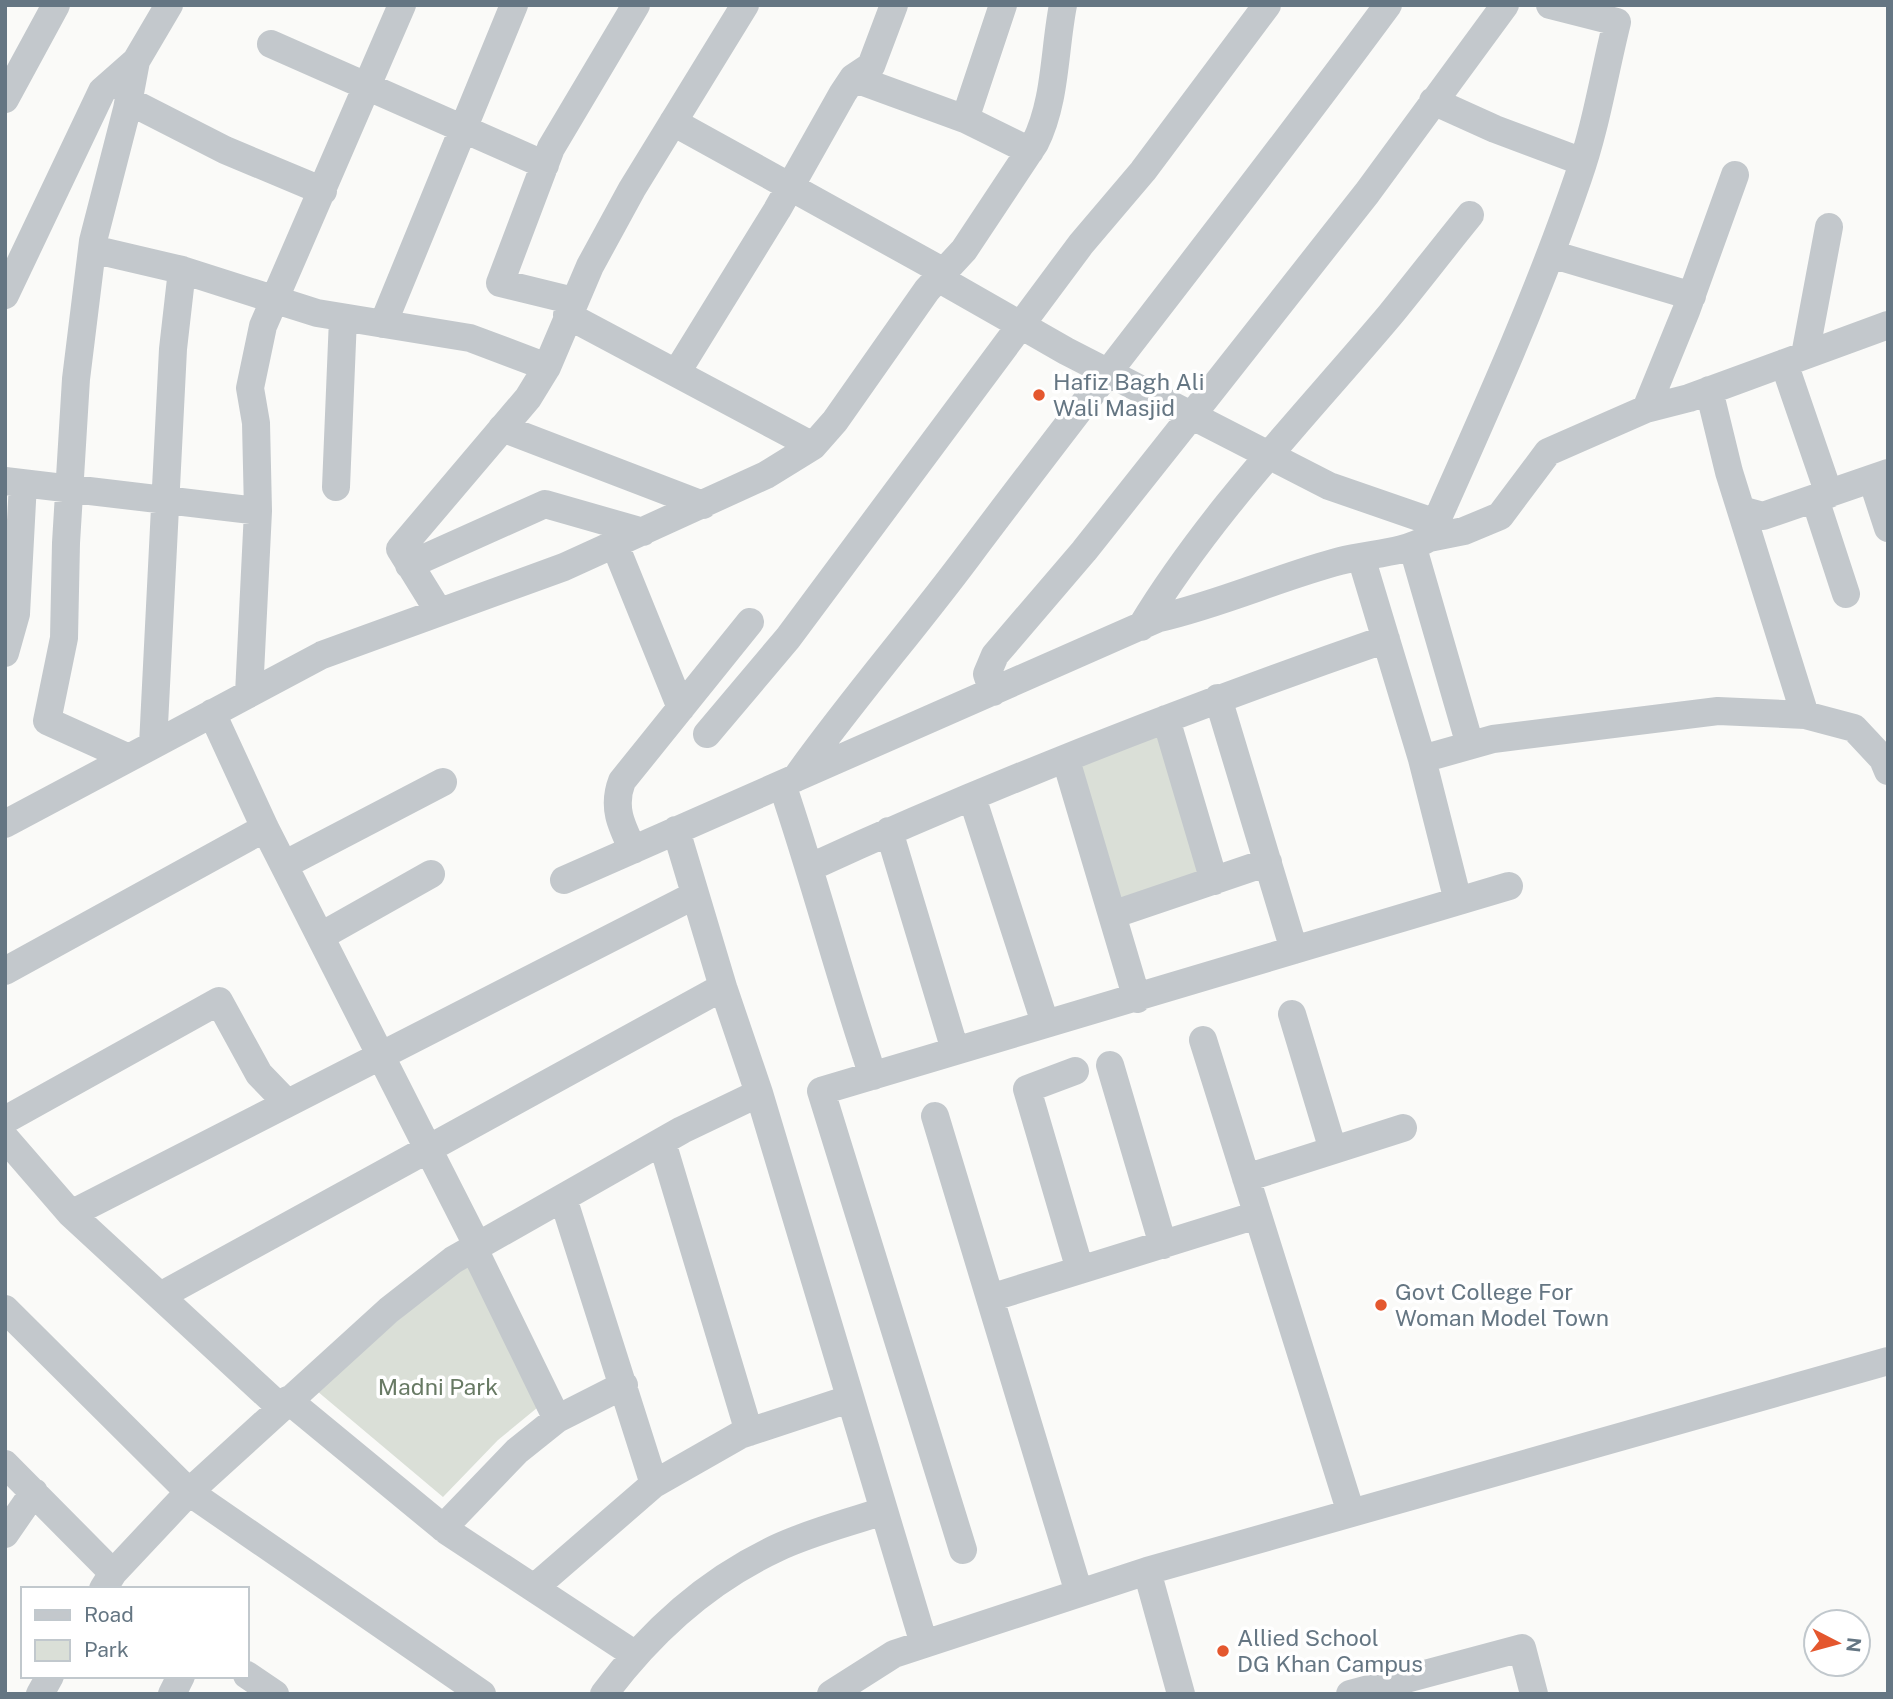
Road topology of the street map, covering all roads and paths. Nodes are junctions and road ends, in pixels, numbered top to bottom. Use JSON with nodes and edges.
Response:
{"nodes":[{"id":1,"x":56,"y":5,"type":"edge"},
{"id":2,"x":169,"y":5,"type":"edge"},
{"id":3,"x":402,"y":5,"type":"edge"},
{"id":4,"x":514,"y":5,"type":"edge"},
{"id":5,"x":636,"y":5,"type":"edge"},
{"id":6,"x":745,"y":5,"type":"edge"},
{"id":7,"x":894,"y":5,"type":"edge"},
{"id":8,"x":1003,"y":5,"type":"edge"},
{"id":9,"x":1063,"y":5,"type":"edge"},
{"id":10,"x":1267,"y":5,"type":"edge"},
{"id":11,"x":1388,"y":5,"type":"edge"},
{"id":12,"x":1505,"y":5,"type":"edge"},
{"id":13,"x":1550,"y":5,"type":"edge"},
{"id":14,"x":271,"y":44,"type":"dead end"},
{"id":15,"x":136,"y":61,"type":"junction"},
{"id":16,"x":853,"y":78,"type":"junction"},
{"id":17,"x":367,"y":88,"type":"junction"},
{"id":18,"x":5,"y":99,"type":"edge"},
{"id":19,"x":129,"y":101,"type":"junction"},
{"id":20,"x":1433,"y":101,"type":"junction"},
{"id":21,"x":965,"y":119,"type":"junction"},
{"id":22,"x":673,"y":122,"type":"junction"},
{"id":23,"x":463,"y":130,"type":"junction"},
{"id":24,"x":1030,"y":151,"type":"junction"},
{"id":25,"x":1583,"y":162,"type":"junction"},
{"id":26,"x":545,"y":165,"type":"junction"},
{"id":27,"x":1735,"y":175,"type":"dead end"},
{"id":28,"x":790,"y":185,"type":"junction"},
{"id":29,"x":323,"y":191,"type":"junction"},
{"id":30,"x":1470,"y":215,"type":"dead end"},
{"id":31,"x":1829,"y":227,"type":"dead end"},
{"id":32,"x":92,"y":250,"type":"junction"},
{"id":33,"x":1551,"y":254,"type":"junction"},
{"id":34,"x":183,"y":270,"type":"junction"},
{"id":35,"x":941,"y":275,"type":"junction"},
{"id":36,"x":5,"y":295,"type":"edge"},
{"id":37,"x":1692,"y":296,"type":"junction"},
{"id":38,"x":276,"y":300,"type":"junction"},
{"id":39,"x":570,"y":308,"type":"junction"},
{"id":40,"x":343,"y":318,"type":"junction"},
{"id":41,"x":383,"y":324,"type":"junction"},
{"id":42,"x":1888,"y":325,"type":"edge"},
{"id":43,"x":1021,"y":327,"type":"junction"},
{"id":44,"x":1795,"y":359,"type":"junction"},
{"id":45,"x":547,"y":367,"type":"junction"},
{"id":46,"x":677,"y":372,"type":"junction"},
{"id":47,"x":1108,"y":372,"type":"junction"},
{"id":48,"x":1709,"y":390,"type":"junction"},
{"id":49,"x":1646,"y":409,"type":"junction"},
{"id":50,"x":1192,"y":415,"type":"junction"},
{"id":51,"x":502,"y":428,"type":"junction"},
{"id":52,"x":813,"y":446,"type":"junction"},
{"id":53,"x":1269,"y":455,"type":"junction"},
{"id":54,"x":1880,"y":476,"type":"edge"},
{"id":55,"x":14,"y":482,"type":"edge"},
{"id":56,"x":336,"y":487,"type":"dead end"},
{"id":57,"x":69,"y":489,"type":"junction"},
{"id":58,"x":1822,"y":496,"type":"junction"},
{"id":59,"x":165,"y":500,"type":"junction"},
{"id":60,"x":703,"y":505,"type":"junction"},
{"id":61,"x":1741,"y":510,"type":"junction"},
{"id":62,"x":258,"y":511,"type":"junction"},
{"id":63,"x":1888,"y":528,"type":"edge"},
{"id":64,"x":643,"y":532,"type":"junction"},
{"id":65,"x":1426,"y":536,"type":"junction"},
{"id":66,"x":615,"y":545,"type":"junction"},
{"id":67,"x":1361,"y":557,"type":"junction"},
{"id":68,"x":409,"y":565,"type":"junction"},
{"id":69,"x":1846,"y":594,"type":"dead end"},
{"id":70,"x":439,"y":612,"type":"junction"},
{"id":71,"x":750,"y":622,"type":"dead end"},
{"id":72,"x":1141,"y":628,"type":"junction"},
{"id":73,"x":1386,"y":639,"type":"junction"},
{"id":74,"x":5,"y":653,"type":"edge"},
{"id":75,"x":993,"y":692,"type":"junction"},
{"id":76,"x":249,"y":694,"type":"junction"},
{"id":77,"x":1218,"y":698,"type":"junction"},
{"id":78,"x":681,"y":708,"type":"junction"},
{"id":79,"x":212,"y":713,"type":"junction"},
{"id":80,"x":1805,"y":715,"type":"junction"},
{"id":81,"x":1166,"y":719,"type":"junction"},
{"id":82,"x":707,"y":734,"type":"dead end"},
{"id":83,"x":1470,"y":745,"type":"junction"},
{"id":84,"x":141,"y":751,"type":"junction"},
{"id":85,"x":1422,"y":759,"type":"junction"},
{"id":86,"x":1066,"y":760,"type":"junction"},
{"id":87,"x":1888,"y":771,"type":"edge"},
{"id":88,"x":788,"y":781,"type":"junction"},
{"id":89,"x":443,"y":782,"type":"dead end"},
{"id":90,"x":972,"y":797,"type":"junction"},
{"id":91,"x":5,"y":824,"type":"edge"},
{"id":92,"x":265,"y":828,"type":"junction"},
{"id":93,"x":676,"y":830,"type":"junction"},
{"id":94,"x":889,"y":831,"type":"junction"},
{"id":95,"x":633,"y":850,"type":"junction"},
{"id":96,"x":1268,"y":862,"type":"junction"},
{"id":97,"x":284,"y":865,"type":"junction"},
{"id":98,"x":811,"y":867,"type":"junction"},
{"id":99,"x":431,"y":874,"type":"dead end"},
{"id":100,"x":564,"y":880,"type":"dead end"},
{"id":101,"x":1214,"y":881,"type":"junction"},
{"id":102,"x":1508,"y":886,"type":"dead end"},
{"id":103,"x":695,"y":895,"type":"junction"},
{"id":104,"x":1458,"y":901,"type":"junction"},
{"id":105,"x":1112,"y":915,"type":"junction"},
{"id":106,"x":321,"y":936,"type":"junction"},
{"id":107,"x":1294,"y":950,"type":"junction"},
{"id":108,"x":5,"y":971,"type":"edge"},
{"id":109,"x":723,"y":987,"type":"junction"},
{"id":110,"x":1137,"y":999,"type":"junction"},
{"id":111,"x":1292,"y":1014,"type":"dead end"},
{"id":112,"x":1045,"y":1023,"type":"junction"},
{"id":113,"x":1203,"y":1041,"type":"dead end"},
{"id":114,"x":955,"y":1050,"type":"junction"},
{"id":115,"x":381,"y":1055,"type":"junction"},
{"id":116,"x":1110,"y":1065,"type":"dead end"},
{"id":117,"x":1075,"y":1072,"type":"dead end"},
{"id":118,"x":873,"y":1076,"type":"junction"},
{"id":119,"x":759,"y":1093,"type":"junction"},
{"id":120,"x":287,"y":1103,"type":"junction"},
{"id":121,"x":935,"y":1116,"type":"dead end"},
{"id":122,"x":5,"y":1120,"type":"edge"},
{"id":123,"x":1403,"y":1128,"type":"dead end"},
{"id":124,"x":5,"y":1138,"type":"edge"},
{"id":125,"x":662,"y":1142,"type":"junction"},
{"id":126,"x":429,"y":1149,"type":"junction"},
{"id":127,"x":1333,"y":1150,"type":"junction"},
{"id":128,"x":1246,"y":1178,"type":"junction"},
{"id":129,"x":563,"y":1198,"type":"junction"},
{"id":130,"x":71,"y":1214,"type":"junction"},
{"id":131,"x":1257,"y":1215,"type":"junction"},
{"id":132,"x":1163,"y":1245,"type":"junction"},
{"id":133,"x":476,"y":1248,"type":"junction"},
{"id":134,"x":1080,"y":1270,"type":"junction"},
{"id":135,"x":162,"y":1295,"type":"junction"},
{"id":136,"x":990,"y":1298,"type":"junction"},
{"id":137,"x":5,"y":1309,"type":"edge"},
{"id":138,"x":1888,"y":1362,"type":"edge"},
{"id":139,"x":624,"y":1385,"type":"junction"},
{"id":140,"x":849,"y":1399,"type":"junction"},
{"id":141,"x":284,"y":1404,"type":"junction"},
{"id":142,"x":557,"y":1419,"type":"junction"},
{"id":143,"x":749,"y":1432,"type":"junction"},
{"id":144,"x":5,"y":1464,"type":"edge"},
{"id":145,"x":654,"y":1484,"type":"junction"},
{"id":146,"x":34,"y":1492,"type":"junction"},
{"id":147,"x":189,"y":1492,"type":"junction"},
{"id":148,"x":883,"y":1511,"type":"junction"},
{"id":149,"x":1351,"y":1513,"type":"junction"},
{"id":150,"x":443,"y":1528,"type":"junction"},
{"id":151,"x":5,"y":1534,"type":"edge"},
{"id":152,"x":963,"y":1550,"type":"dead end"},
{"id":153,"x":1147,"y":1571,"type":"junction"},
{"id":154,"x":108,"y":1581,"type":"edge"},
{"id":155,"x":534,"y":1588,"type":"junction"},
{"id":156,"x":1079,"y":1593,"type":"junction"},
{"id":157,"x":924,"y":1644,"type":"junction"},
{"id":158,"x":634,"y":1654,"type":"junction"},
{"id":159,"x":248,"y":1676,"type":"edge"},
{"id":160,"x":49,"y":1678,"type":"edge"},
{"id":161,"x":180,"y":1678,"type":"edge"},
{"id":162,"x":1402,"y":1687,"type":"edge"},
{"id":163,"x":40,"y":1694,"type":"edge"},
{"id":164,"x":172,"y":1694,"type":"edge"},
{"id":165,"x":275,"y":1694,"type":"edge"},
{"id":166,"x":482,"y":1694,"type":"edge"},
{"id":167,"x":604,"y":1694,"type":"edge"},
{"id":168,"x":831,"y":1694,"type":"edge"},
{"id":169,"x":1181,"y":1694,"type":"edge"},
{"id":170,"x":1350,"y":1694,"type":"edge"},
{"id":171,"x":1534,"y":1694,"type":"edge"}],
"edges":[{"from":1,"to":18,"type":"street"},
{"from":2,"to":15,"type":"street"},
{"from":3,"to":17,"type":"street"},
{"from":4,"to":23,"type":"street"},
{"from":5,"to":26,"type":"street"},
{"from":6,"to":22,"type":"street"},
{"from":7,"to":16,"type":"street"},
{"from":8,"to":21,"type":"street"},
{"from":9,"to":24,"type":"street"},
{"from":10,"to":43,"type":"street"},
{"from":11,"to":47,"type":"street"},
{"from":12,"to":20,"type":"street"},
{"from":13,"to":25,"type":"street"},
{"from":14,"to":17,"type":"street"},
{"from":15,"to":19,"type":"street"},
{"from":15,"to":36,"type":"street"},
{"from":16,"to":21,"type":"street"},
{"from":16,"to":28,"type":"street"},
{"from":17,"to":23,"type":"street"},
{"from":17,"to":29,"type":"street"},
{"from":19,"to":29,"type":"street"},
{"from":19,"to":32,"type":"street"},
{"from":20,"to":25,"type":"street"},
{"from":20,"to":50,"type":"street"},
{"from":21,"to":24,"type":"street"},
{"from":22,"to":28,"type":"street"},
{"from":22,"to":39,"type":"street"},
{"from":23,"to":26,"type":"street"},
{"from":23,"to":41,"type":"street"},
{"from":24,"to":35,"type":"street"},
{"from":25,"to":33,"type":"street"},
{"from":26,"to":39,"type":"street"},
{"from":27,"to":37,"type":"street"},
{"from":28,"to":35,"type":"street"},
{"from":28,"to":46,"type":"street"},
{"from":29,"to":38,"type":"street"},
{"from":30,"to":53,"type":"street"},
{"from":31,"to":44,"type":"street"},
{"from":32,"to":34,"type":"street"},
{"from":32,"to":57,"type":"street"},
{"from":33,"to":37,"type":"street"},
{"from":33,"to":65,"type":"street"},
{"from":34,"to":38,"type":"street"},
{"from":34,"to":59,"type":"street"},
{"from":35,"to":43,"type":"street"},
{"from":35,"to":52,"type":"street"},
{"from":37,"to":49,"type":"street"},
{"from":38,"to":40,"type":"street"},
{"from":38,"to":62,"type":"street"},
{"from":39,"to":45,"type":"street"},
{"from":39,"to":46,"type":"street"},
{"from":40,"to":41,"type":"street"},
{"from":40,"to":56,"type":"street"},
{"from":41,"to":45,"type":"street"},
{"from":42,"to":44,"type":"street"},
{"from":43,"to":47,"type":"street"},
{"from":43,"to":82,"type":"street"},
{"from":44,"to":48,"type":"street"},
{"from":44,"to":58,"type":"street"},
{"from":45,"to":51,"type":"street"},
{"from":46,"to":52,"type":"street"},
{"from":47,"to":50,"type":"street"},
{"from":47,"to":88,"type":"street"},
{"from":48,"to":49,"type":"street"},
{"from":48,"to":61,"type":"street"},
{"from":49,"to":65,"type":"street"},
{"from":50,"to":53,"type":"street"},
{"from":50,"to":75,"type":"street"},
{"from":51,"to":60,"type":"street"},
{"from":51,"to":68,"type":"street"},
{"from":52,"to":60,"type":"street"},
{"from":53,"to":65,"type":"street"},
{"from":53,"to":72,"type":"street"},
{"from":54,"to":58,"type":"street"},
{"from":54,"to":63,"type":"street"},
{"from":55,"to":57,"type":"street"},
{"from":55,"to":74,"type":"street"},
{"from":57,"to":59,"type":"street"},
{"from":57,"to":84,"type":"street"},
{"from":58,"to":61,"type":"street"},
{"from":58,"to":69,"type":"street"},
{"from":59,"to":62,"type":"street"},
{"from":59,"to":84,"type":"street"},
{"from":60,"to":64,"type":"street"},
{"from":61,"to":80,"type":"street"},
{"from":62,"to":76,"type":"street"},
{"from":64,"to":66,"type":"street"},
{"from":64,"to":68,"type":"street"},
{"from":65,"to":67,"type":"street"},
{"from":65,"to":83,"type":"street"},
{"from":66,"to":70,"type":"street"},
{"from":66,"to":78,"type":"street"},
{"from":67,"to":72,"type":"street"},
{"from":67,"to":73,"type":"street"},
{"from":68,"to":70,"type":"street"},
{"from":70,"to":76,"type":"street"},
{"from":71,"to":78,"type":"street"},
{"from":72,"to":75,"type":"street"},
{"from":73,"to":77,"type":"street"},
{"from":73,"to":85,"type":"street"},
{"from":75,"to":88,"type":"street"},
{"from":76,"to":79,"type":"street"},
{"from":77,"to":81,"type":"street"},
{"from":77,"to":96,"type":"street"},
{"from":78,"to":95,"type":"street"},
{"from":79,"to":84,"type":"street"},
{"from":79,"to":92,"type":"street"},
{"from":80,"to":83,"type":"street"},
{"from":80,"to":87,"type":"street"},
{"from":81,"to":86,"type":"street"},
{"from":81,"to":101,"type":"street"},
{"from":83,"to":85,"type":"street"},
{"from":84,"to":91,"type":"street"},
{"from":85,"to":104,"type":"street"},
{"from":86,"to":90,"type":"street"},
{"from":86,"to":105,"type":"street"},
{"from":88,"to":93,"type":"street"},
{"from":88,"to":98,"type":"street"},
{"from":89,"to":97,"type":"street"},
{"from":90,"to":94,"type":"street"},
{"from":90,"to":112,"type":"street"},
{"from":92,"to":97,"type":"street"},
{"from":92,"to":108,"type":"street"},
{"from":93,"to":95,"type":"street"},
{"from":93,"to":103,"type":"street"},
{"from":94,"to":98,"type":"street"},
{"from":94,"to":114,"type":"street"},
{"from":95,"to":100,"type":"street"},
{"from":96,"to":101,"type":"street"},
{"from":96,"to":107,"type":"street"},
{"from":97,"to":106,"type":"street"},
{"from":98,"to":118,"type":"street"},
{"from":99,"to":106,"type":"street"},
{"from":101,"to":105,"type":"street"},
{"from":102,"to":104,"type":"street"},
{"from":103,"to":109,"type":"street"},
{"from":103,"to":115,"type":"street"},
{"from":104,"to":107,"type":"street"},
{"from":105,"to":110,"type":"street"},
{"from":106,"to":115,"type":"street"},
{"from":107,"to":110,"type":"street"},
{"from":109,"to":119,"type":"street"},
{"from":109,"to":126,"type":"street"},
{"from":110,"to":112,"type":"street"},
{"from":111,"to":127,"type":"street"},
{"from":112,"to":114,"type":"street"},
{"from":113,"to":128,"type":"street"},
{"from":114,"to":118,"type":"street"},
{"from":115,"to":120,"type":"street"},
{"from":115,"to":126,"type":"street"},
{"from":116,"to":132,"type":"street"},
{"from":117,"to":134,"type":"street"},
{"from":118,"to":152,"type":"street"},
{"from":119,"to":125,"type":"street"},
{"from":119,"to":140,"type":"street"},
{"from":120,"to":122,"type":"street"},
{"from":120,"to":130,"type":"street"},
{"from":121,"to":136,"type":"street"},
{"from":123,"to":127,"type":"street"},
{"from":124,"to":130,"type":"street"},
{"from":125,"to":129,"type":"street"},
{"from":125,"to":143,"type":"street"},
{"from":126,"to":133,"type":"street"},
{"from":126,"to":135,"type":"street"},
{"from":127,"to":128,"type":"street"},
{"from":128,"to":131,"type":"street"},
{"from":129,"to":133,"type":"street"},
{"from":129,"to":139,"type":"street"},
{"from":130,"to":135,"type":"street"},
{"from":131,"to":132,"type":"street"},
{"from":131,"to":149,"type":"street"},
{"from":132,"to":134,"type":"street"},
{"from":133,"to":141,"type":"street"},
{"from":133,"to":142,"type":"street"},
{"from":134,"to":136,"type":"street"},
{"from":135,"to":141,"type":"street"},
{"from":136,"to":156,"type":"street"},
{"from":137,"to":147,"type":"street"},
{"from":138,"to":149,"type":"street"},
{"from":139,"to":142,"type":"street"},
{"from":139,"to":145,"type":"street"},
{"from":140,"to":143,"type":"street"},
{"from":140,"to":148,"type":"street"},
{"from":141,"to":147,"type":"street"},
{"from":141,"to":150,"type":"street"},
{"from":142,"to":150,"type":"street"},
{"from":143,"to":145,"type":"street"},
{"from":144,"to":146,"type":"street"},
{"from":145,"to":155,"type":"street"},
{"from":146,"to":151,"type":"street"},
{"from":146,"to":154,"type":"street"},
{"from":147,"to":154,"type":"street"},
{"from":147,"to":166,"type":"street"},
{"from":148,"to":157,"type":"street"},
{"from":148,"to":158,"type":"street"},
{"from":149,"to":153,"type":"street"},
{"from":150,"to":155,"type":"street"},
{"from":153,"to":156,"type":"street"},
{"from":153,"to":169,"type":"street"},
{"from":155,"to":158,"type":"street"},
{"from":156,"to":157,"type":"street"},
{"from":157,"to":168,"type":"street"},
{"from":158,"to":167,"type":"street"},
{"from":159,"to":165,"type":"street"},
{"from":160,"to":163,"type":"street"},
{"from":161,"to":164,"type":"street"},
{"from":162,"to":170,"type":"street"},
{"from":162,"to":171,"type":"street"}]}
